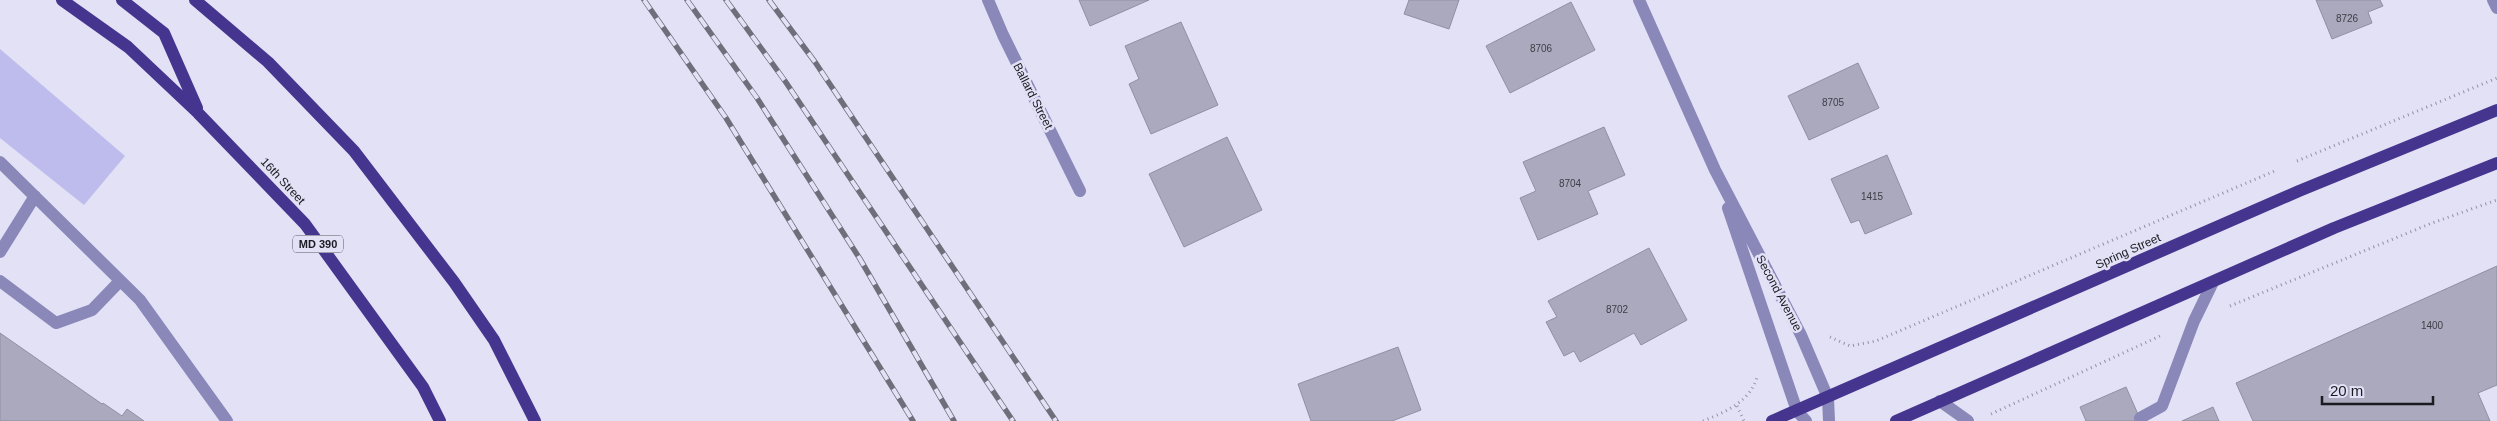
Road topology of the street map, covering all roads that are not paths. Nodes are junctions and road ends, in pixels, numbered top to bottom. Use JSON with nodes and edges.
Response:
{"nodes":[{"id":1,"x":62,"y":0,"type":"edge"},
{"id":2,"x":122,"y":0,"type":"edge"},
{"id":3,"x":195,"y":0,"type":"edge"},
{"id":4,"x":988,"y":0,"type":"edge"},
{"id":5,"x":1640,"y":0,"type":"edge"},
{"id":6,"x":2493,"y":0,"type":"edge"},
{"id":7,"x":2497,"y":8,"type":"edge"},
{"id":8,"x":2497,"y":110,"type":"edge"},
{"id":9,"x":198,"y":113,"type":"junction"},
{"id":10,"x":0,"y":162,"type":"edge"},
{"id":11,"x":2497,"y":164,"type":"edge"},
{"id":12,"x":1715,"y":170,"type":"junction"},
{"id":13,"x":1080,"y":191,"type":"dead end"},
{"id":14,"x":35,"y":196,"type":"junction"},
{"id":15,"x":0,"y":252,"type":"edge"},
{"id":16,"x":120,"y":280,"type":"junction"},
{"id":17,"x":0,"y":281,"type":"edge"},
{"id":18,"x":2213,"y":282,"type":"junction"},
{"id":19,"x":1828,"y":398,"type":"junction"},
{"id":20,"x":1940,"y":402,"type":"junction"},
{"id":21,"x":1797,"y":411,"type":"junction"},
{"id":22,"x":2140,"y":418,"type":"dead end"},
{"id":23,"x":227,"y":421,"type":"edge"},
{"id":24,"x":440,"y":421,"type":"edge"},
{"id":25,"x":535,"y":421,"type":"edge"},
{"id":26,"x":1772,"y":421,"type":"edge"},
{"id":27,"x":1806,"y":421,"type":"edge"},
{"id":28,"x":1829,"y":421,"type":"edge"},
{"id":29,"x":1896,"y":421,"type":"edge"},
{"id":30,"x":1968,"y":421,"type":"edge"}],
"edges":[{"from":1,"to":9,"type":"main road","name":"16th Street","number":"MD 390"},
{"from":2,"to":9,"type":"main road"},
{"from":3,"to":25,"type":"main road"},
{"from":4,"to":13,"type":"street","name":"Ballard Street"},
{"from":5,"to":12,"type":"street","name":"Second Avenue"},
{"from":6,"to":7,"type":"street"},
{"from":8,"to":19,"type":"main road","name":"Spring Street"},
{"from":9,"to":24,"type":"main road","name":"16th Street","number":"MD 390"},
{"from":10,"to":14,"type":"street"},
{"from":11,"to":18,"type":"main road"},
{"from":12,"to":19,"type":"street","name":"Second Avenue"},
{"from":12,"to":21,"type":"street","name":"Second Avenue"},
{"from":14,"to":15,"type":"street"},
{"from":14,"to":16,"type":"street"},
{"from":16,"to":17,"type":"street"},
{"from":16,"to":23,"type":"street"},
{"from":18,"to":20,"type":"main road"},
{"from":18,"to":22,"type":"street"},
{"from":19,"to":21,"type":"main road","name":"Spring Street"},
{"from":19,"to":28,"type":"street","name":"Second Avenue"},
{"from":20,"to":29,"type":"main road"},
{"from":20,"to":30,"type":"street"},
{"from":21,"to":26,"type":"main road","name":"Spring Street"},
{"from":21,"to":27,"type":"street","name":"Second Avenue"}]}
